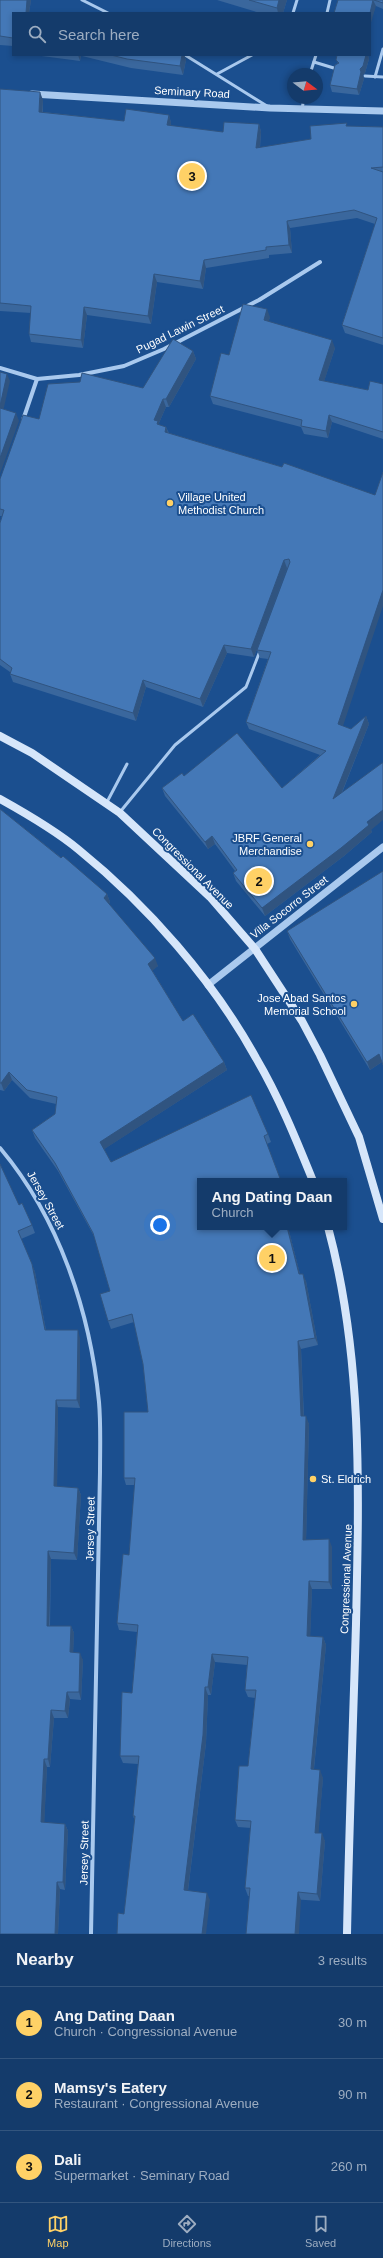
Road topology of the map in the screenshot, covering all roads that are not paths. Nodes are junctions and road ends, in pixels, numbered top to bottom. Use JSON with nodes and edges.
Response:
{"nodes":[{"id":1,"x":82,"y":0,"type":"edge"},
{"id":2,"x":297,"y":0,"type":"edge"},
{"id":3,"x":330,"y":0,"type":"edge"},
{"id":4,"x":106,"y":12,"type":"edge"},
{"id":5,"x":293,"y":12,"type":"edge"},
{"id":6,"x":327,"y":12,"type":"edge"},
{"id":7,"x":383,"y":49,"type":"edge"},
{"id":8,"x":187,"y":56,"type":"edge"},
{"id":9,"x":250,"y":56,"type":"edge"},
{"id":10,"x":316,"y":56,"type":"edge"},
{"id":11,"x":314,"y":62,"type":"junction"},
{"id":12,"x":312,"y":68,"type":"edge"},
{"id":13,"x":338,"y":69,"type":"edge"},
{"id":14,"x":217,"y":74,"type":"junction"},
{"id":15,"x":365,"y":76,"type":"edge"},
{"id":16,"x":375,"y":77,"type":"junction"},
{"id":17,"x":383,"y":77,"type":"edge"},
{"id":18,"x":21,"y":94,"type":"edge"},
{"id":19,"x":303,"y":104,"type":"edge"},
{"id":20,"x":270,"y":108,"type":"junction"},
{"id":21,"x":302,"y":109,"type":"junction"},
{"id":22,"x":383,"y":111,"type":"edge"},
{"id":23,"x":320,"y":262,"type":"dead end"},
{"id":24,"x":0,"y":368,"type":"edge"},
{"id":25,"x":37,"y":378,"type":"junction"},
{"id":26,"x":20,"y":428,"type":"edge"},
{"id":27,"x":263,"y":643,"type":"edge"},
{"id":28,"x":0,"y":736,"type":"edge"},
{"id":29,"x":127,"y":764,"type":"dead end"},
{"id":30,"x":0,"y":799,"type":"edge"},
{"id":31,"x":106,"y":804,"type":"junction"},
{"id":32,"x":120,"y":813,"type":"junction"},
{"id":33,"x":383,"y":847,"type":"edge"},
{"id":34,"x":255,"y":949,"type":"junction"},
{"id":35,"x":208,"y":985,"type":"junction"},
{"id":36,"x":0,"y":1148,"type":"edge"},
{"id":37,"x":312,"y":1178,"type":"edge"},
{"id":38,"x":383,"y":1219,"type":"edge"},
{"id":39,"x":329,"y":1230,"type":"edge"},
{"id":40,"x":91,"y":1934,"type":"edge"},
{"id":41,"x":347,"y":1934,"type":"edge"}],
"edges":[{"from":1,"to":4,"type":"lane"},
{"from":2,"to":5,"type":"lane"},
{"from":3,"to":6,"type":"lane"},
{"from":7,"to":16,"type":"lane"},
{"from":8,"to":14,"type":"lane"},
{"from":9,"to":14,"type":"lane"},
{"from":10,"to":11,"type":"lane"},
{"from":11,"to":12,"type":"lane"},
{"from":11,"to":13,"type":"lane"},
{"from":14,"to":20,"type":"lane"},
{"from":15,"to":16,"type":"lane"},
{"from":16,"to":17,"type":"lane"},
{"from":18,"to":20,"type":"street","name":"Seminary Road"},
{"from":19,"to":21,"type":"lane"},
{"from":20,"to":21,"type":"street","name":"Seminary Road"},
{"from":21,"to":22,"type":"street","name":"Seminary Road"},
{"from":23,"to":25,"type":"street","name":"Pugad Lawin Street"},
{"from":24,"to":25,"type":"street","name":"Pugad Lawin Street"},
{"from":25,"to":26,"type":"street"},
{"from":27,"to":32,"type":"lane"},
{"from":28,"to":31,"type":"main road","name":"Congressional Avenue"},
{"from":29,"to":31,"type":"lane"},
{"from":30,"to":35,"type":"main road"},
{"from":31,"to":32,"type":"main road","name":"Congressional Avenue"},
{"from":32,"to":34,"type":"main road","name":"Congressional Avenue"},
{"from":33,"to":34,"type":"street","name":"Villa Socorro Street"},
{"from":34,"to":35,"type":"street","name":"Villa Socorro Street"},
{"from":34,"to":38,"type":"main road","name":"Congressional Avenue"},
{"from":35,"to":37,"type":"main road"},
{"from":36,"to":40,"type":"street","name":"Jersey Street"},
{"from":39,"to":41,"type":"main road","name":"Congressional Avenue"}]}
